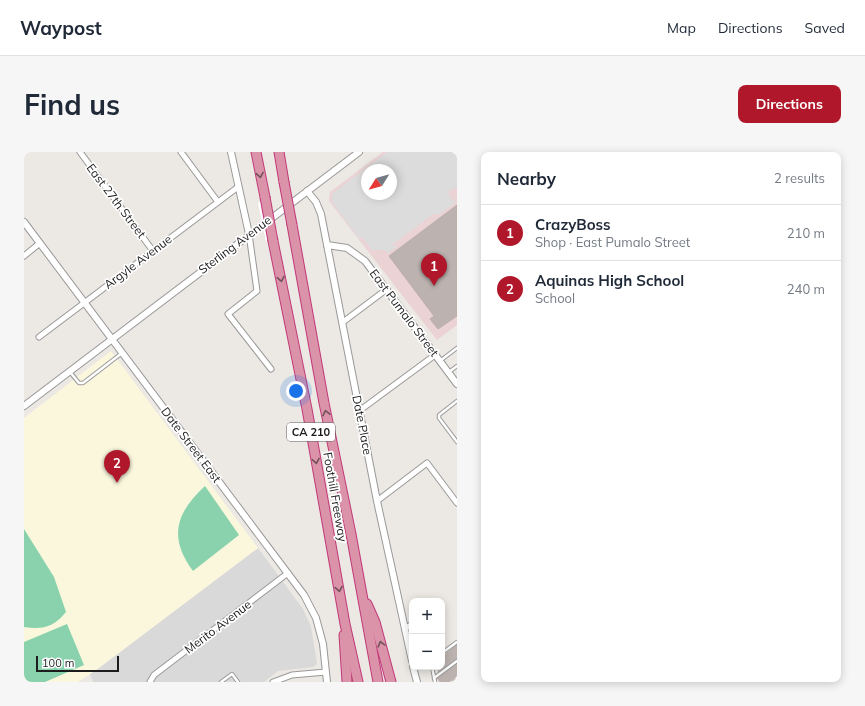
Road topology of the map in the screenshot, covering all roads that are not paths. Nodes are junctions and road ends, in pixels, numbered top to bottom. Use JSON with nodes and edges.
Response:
{"nodes":[{"id":1,"x":80,"y":152,"type":"edge"},
{"id":2,"x":181,"y":152,"type":"edge"},
{"id":3,"x":231,"y":152,"type":"edge"},
{"id":4,"x":256,"y":152,"type":"edge"},
{"id":5,"x":279,"y":152,"type":"edge"},
{"id":6,"x":359,"y":152,"type":"edge"},
{"id":7,"x":238,"y":187,"type":"junction"},
{"id":8,"x":307,"y":191,"type":"junction"},
{"id":9,"x":218,"y":202,"type":"junction"},
{"id":10,"x":24,"y":222,"type":"edge"},
{"id":11,"x":249,"y":234,"type":"junction"},
{"id":12,"x":40,"y":244,"type":"junction"},
{"id":13,"x":327,"y":245,"type":"junction"},
{"id":14,"x":153,"y":250,"type":"junction"},
{"id":15,"x":24,"y":256,"type":"edge"},
{"id":16,"x":386,"y":289,"type":"junction"},
{"id":17,"x":84,"y":302,"type":"junction"},
{"id":18,"x":343,"y":322,"type":"junction"},
{"id":19,"x":39,"y":336,"type":"dead end"},
{"id":20,"x":112,"y":339,"type":"junction"},
{"id":21,"x":457,"y":348,"type":"edge"},
{"id":22,"x":122,"y":353,"type":"junction"},
{"id":23,"x":435,"y":355,"type":"junction"},
{"id":24,"x":440,"y":361,"type":"junction"},
{"id":25,"x":457,"y":366,"type":"edge"},
{"id":26,"x":271,"y":369,"type":"dead end"},
{"id":27,"x":70,"y":371,"type":"junction"},
{"id":28,"x":449,"y":372,"type":"junction"},
{"id":29,"x":457,"y":384,"type":"edge"},
{"id":30,"x":457,"y":401,"type":"edge"},
{"id":31,"x":24,"y":406,"type":"edge"},
{"id":32,"x":359,"y":411,"type":"junction"},
{"id":33,"x":457,"y":442,"type":"edge"},
{"id":34,"x":377,"y":501,"type":"junction"},
{"id":35,"x":457,"y":503,"type":"edge"},
{"id":36,"x":288,"y":573,"type":"junction"},
{"id":37,"x":362,"y":592,"type":"junction"},
{"id":38,"x":346,"y":624,"type":"junction"},
{"id":39,"x":409,"y":626,"type":"edge"},
{"id":40,"x":405,"y":629,"type":"junction"},
{"id":41,"x":457,"y":642,"type":"edge"},
{"id":42,"x":409,"y":647,"type":"edge"},
{"id":43,"x":445,"y":651,"type":"edge"},
{"id":44,"x":457,"y":661,"type":"edge"},
{"id":45,"x":414,"y":670,"type":"edge"},
{"id":46,"x":433,"y":670,"type":"edge"},
{"id":47,"x":326,"y":672,"type":"junction"},
{"id":48,"x":434,"y":678,"type":"junction"},
{"id":49,"x":284,"y":680,"type":"edge"},
{"id":50,"x":457,"y":680,"type":"edge"},
{"id":51,"x":150,"y":682,"type":"edge"},
{"id":52,"x":220,"y":682,"type":"edge"},
{"id":53,"x":238,"y":682,"type":"edge"},
{"id":54,"x":273,"y":682,"type":"edge"},
{"id":55,"x":327,"y":682,"type":"edge"},
{"id":56,"x":347,"y":682,"type":"edge"},
{"id":57,"x":358,"y":682,"type":"edge"},
{"id":58,"x":378,"y":682,"type":"edge"},
{"id":59,"x":391,"y":682,"type":"edge"},
{"id":60,"x":417,"y":682,"type":"edge"},
{"id":61,"x":435,"y":682,"type":"edge"},
{"id":62,"x":454,"y":682,"type":"edge"}],
"edges":[{"from":1,"to":14,"type":"street","name":"East 27th Street"},
{"from":2,"to":9,"type":"street"},
{"from":3,"to":7,"type":"street"},
{"from":4,"to":38,"type":"highway","name":"Foothill Freeway","number":"CA 210","one_way":true,"bridge":true},
{"from":37,"to":5,"type":"highway","name":"Foothill Freeway","number":"CA 210","one_way":true,"bridge":true},
{"from":6,"to":8,"type":"street","name":"Sterling Avenue"},
{"from":7,"to":9,"type":"street","name":"Argyle Avenue"},
{"from":7,"to":11,"type":"street"},
{"from":8,"to":11,"type":"street","name":"Sterling Avenue"},
{"from":8,"to":13,"type":"street","name":"Date Place"},
{"from":9,"to":14,"type":"street","name":"Argyle Avenue"},
{"from":10,"to":12,"type":"street","name":"Date Street East"},
{"from":11,"to":20,"type":"street","name":"Sterling Avenue"},
{"from":11,"to":26,"type":"street"},
{"from":12,"to":15,"type":"street"},
{"from":12,"to":17,"type":"street","name":"Date Street East"},
{"from":13,"to":16,"type":"street","name":"East Pumalo Street"},
{"from":13,"to":18,"type":"street","name":"Date Place"},
{"from":14,"to":17,"type":"street","name":"Argyle Avenue"},
{"from":16,"to":18,"type":"street"},
{"from":16,"to":23,"type":"street","name":"East Pumalo Street"},
{"from":17,"to":19,"type":"street","name":"Argyle Avenue"},
{"from":17,"to":20,"type":"street","name":"Date Street East"},
{"from":18,"to":32,"type":"street","name":"Date Place"},
{"from":20,"to":22,"type":"street","name":"Date Street East"},
{"from":20,"to":27,"type":"street","name":"Sterling Avenue"},
{"from":21,"to":24,"type":"lane"},
{"from":22,"to":27,"type":"lane"},
{"from":22,"to":36,"type":"street","name":"Date Street East"},
{"from":23,"to":24,"type":"street","name":"East Pumalo Street"},
{"from":23,"to":32,"type":"street"},
{"from":24,"to":28,"type":"street","name":"East Pumalo Street"},
{"from":25,"to":28,"type":"lane"},
{"from":27,"to":31,"type":"street","name":"Sterling Avenue"},
{"from":28,"to":29,"type":"street","name":"East Pumalo Street"},
{"from":30,"to":33,"type":"lane"},
{"from":32,"to":34,"type":"street","name":"Date Place"},
{"from":34,"to":35,"type":"street"},
{"from":34,"to":40,"type":"street","name":"Date Place"},
{"from":36,"to":47,"type":"street","name":"Date Street East"},
{"from":36,"to":51,"type":"street","name":"Merito Avenue"},
{"from":37,"to":58,"type":"highway","name":"Foothill Freeway","number":"CA 210"},
{"from":59,"to":37,"type":"highway","one_way":true},
{"from":38,"to":56,"type":"highway"},
{"from":38,"to":57,"type":"highway","name":"Foothill Freeway","number":"CA 210"},
{"from":39,"to":40,"type":"street"},
{"from":40,"to":42,"type":"street","name":"Date Place"},
{"from":41,"to":43,"type":"lane"},
{"from":44,"to":48,"type":"lane"},
{"from":45,"to":60,"type":"street"},
{"from":46,"to":48,"type":"lane"},
{"from":47,"to":49,"type":"street"},
{"from":47,"to":55,"type":"street","name":"Date Street East"},
{"from":48,"to":61,"type":"lane"},
{"from":49,"to":54,"type":"street"},
{"from":50,"to":62,"type":"lane"},
{"from":52,"to":53,"type":"lane"}]}
